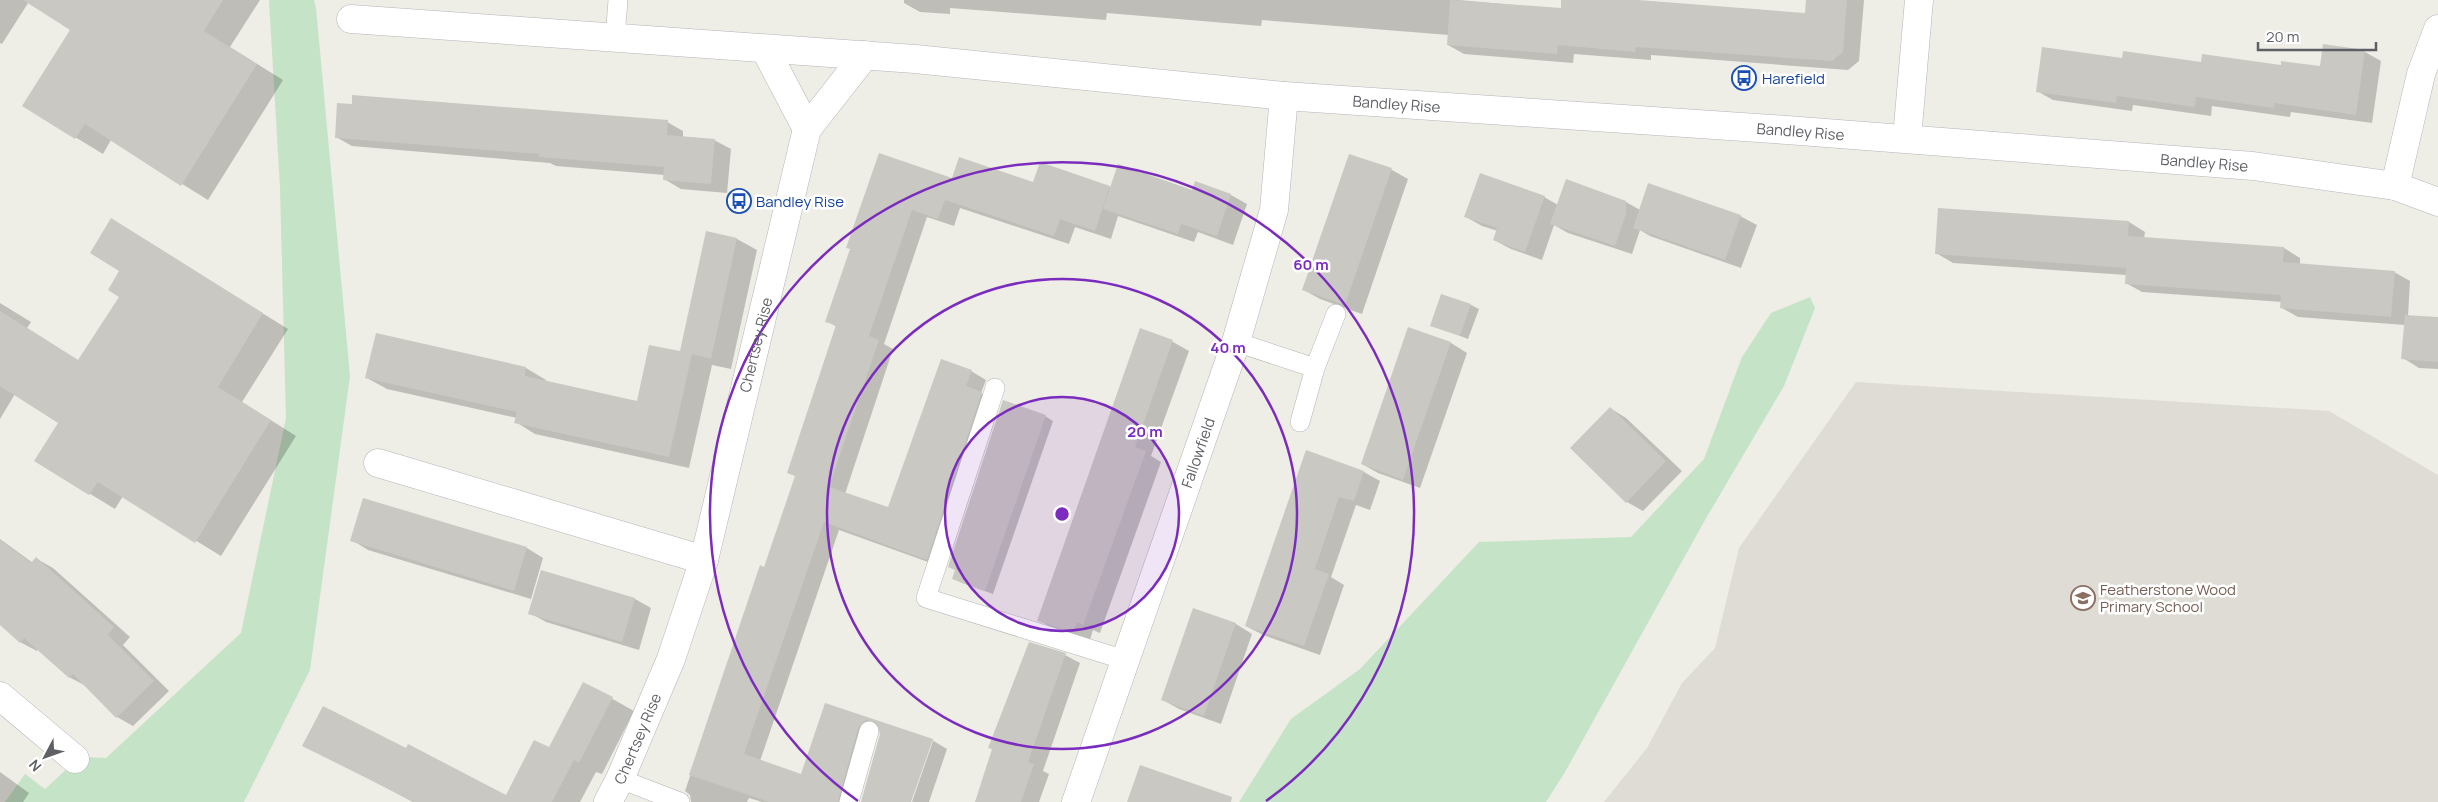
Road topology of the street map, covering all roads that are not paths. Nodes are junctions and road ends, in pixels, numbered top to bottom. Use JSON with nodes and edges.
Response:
{"nodes":[{"id":1,"x":618,"y":0,"type":"edge"},
{"id":2,"x":1919,"y":0,"type":"edge"},
{"id":3,"x":351,"y":19,"type":"dead end"},
{"id":4,"x":2438,"y":28,"type":"edge"},
{"id":5,"x":615,"y":38,"type":"junction"},
{"id":6,"x":765,"y":49,"type":"junction"},
{"id":7,"x":865,"y":55,"type":"junction"},
{"id":8,"x":1284,"y":96,"type":"junction"},
{"id":9,"x":807,"y":129,"type":"junction"},
{"id":10,"x":1906,"y":138,"type":"junction"},
{"id":11,"x":2395,"y":186,"type":"junction"},
{"id":12,"x":2438,"y":202,"type":"edge"},
{"id":13,"x":1336,"y":314,"type":"dead end"},
{"id":14,"x":1236,"y":342,"type":"junction"},
{"id":15,"x":1315,"y":368,"type":"junction"},
{"id":16,"x":995,"y":388,"type":"dead end"},
{"id":17,"x":1300,"y":422,"type":"dead end"},
{"id":18,"x":378,"y":463,"type":"dead end"},
{"id":19,"x":704,"y":560,"type":"junction"},
{"id":20,"x":1125,"y":660,"type":"junction"},
{"id":21,"x":0,"y":696,"type":"edge"},
{"id":22,"x":869,"y":731,"type":"dead end"},
{"id":23,"x":75,"y":759,"type":"dead end"},
{"id":24,"x":614,"y":790,"type":"edge"},
{"id":25,"x":680,"y":802,"type":"edge"},
{"id":26,"x":850,"y":802,"type":"edge"},
{"id":27,"x":1076,"y":802,"type":"edge"}],
"edges":[{"from":1,"to":5,"type":"lane"},
{"from":2,"to":10,"type":"street"},
{"from":3,"to":5,"type":"street","name":"Bandley Rise"},
{"from":4,"to":11,"type":"street"},
{"from":5,"to":6,"type":"street","name":"Bandley Rise"},
{"from":6,"to":7,"type":"street","name":"Bandley Rise"},
{"from":6,"to":9,"type":"street"},
{"from":7,"to":8,"type":"street","name":"Bandley Rise"},
{"from":7,"to":9,"type":"street","name":"Chertsey Rise"},
{"from":8,"to":10,"type":"street","name":"Bandley Rise"},
{"from":8,"to":14,"type":"street","name":"Fallowfield"},
{"from":9,"to":19,"type":"street","name":"Chertsey Rise"},
{"from":10,"to":11,"type":"street","name":"Bandley Rise"},
{"from":11,"to":12,"type":"street","name":"Bandley Rise"},
{"from":13,"to":15,"type":"lane"},
{"from":14,"to":15,"type":"lane"},
{"from":14,"to":20,"type":"street","name":"Fallowfield"},
{"from":15,"to":17,"type":"lane"},
{"from":16,"to":20,"type":"lane"},
{"from":18,"to":19,"type":"street"},
{"from":19,"to":24,"type":"street","name":"Chertsey Rise"},
{"from":20,"to":27,"type":"street","name":"Fallowfield"},
{"from":21,"to":23,"type":"street"},
{"from":22,"to":26,"type":"lane"},
{"from":24,"to":25,"type":"lane"}]}
